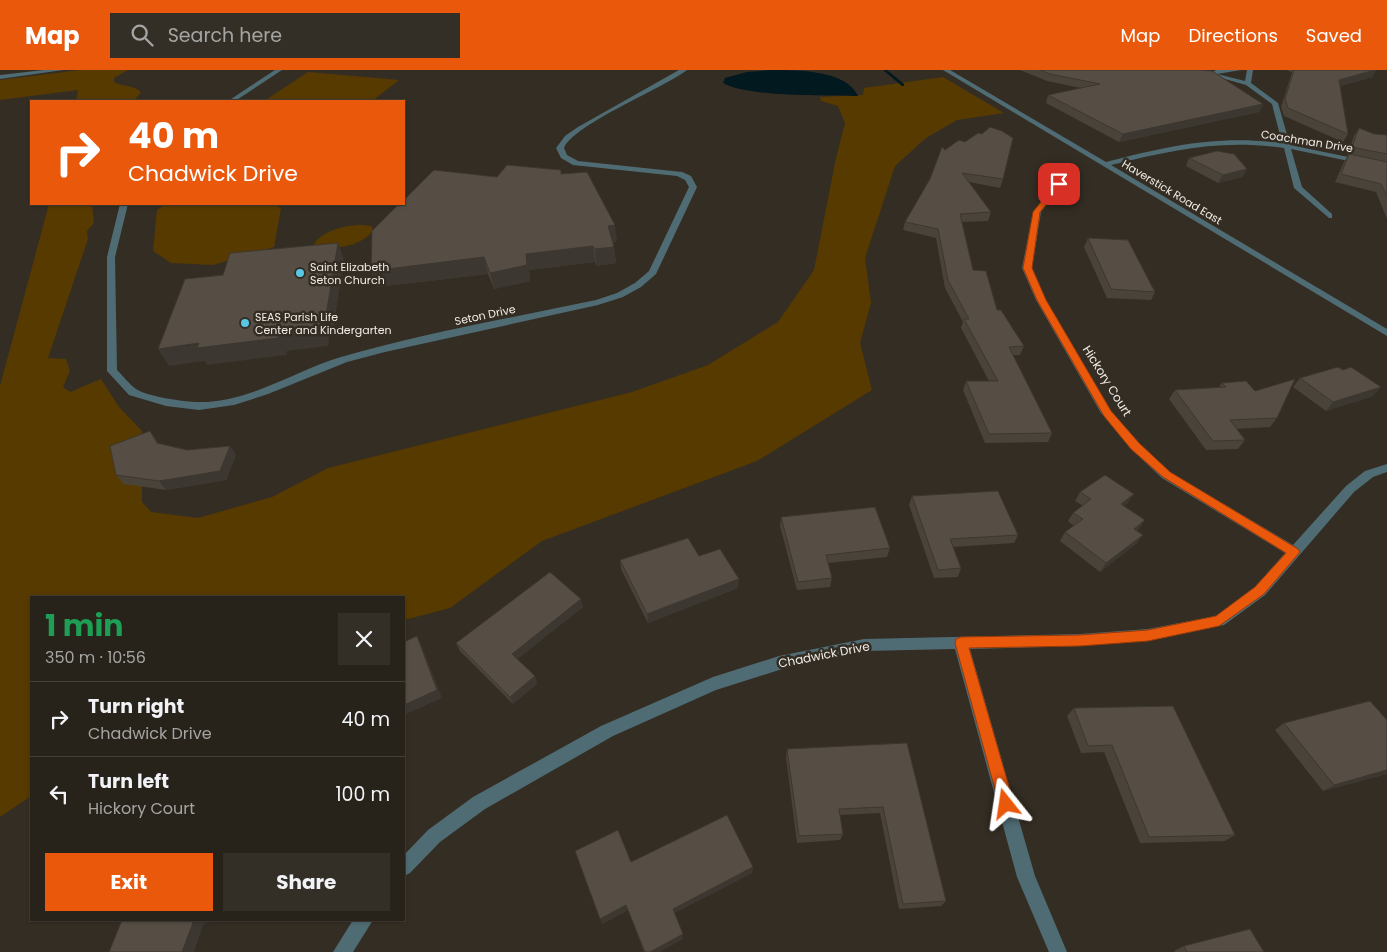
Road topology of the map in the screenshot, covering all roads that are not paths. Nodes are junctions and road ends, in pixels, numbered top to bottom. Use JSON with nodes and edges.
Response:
{"nodes":[{"id":1,"x":60,"y":70,"type":"edge"},
{"id":2,"x":279,"y":70,"type":"edge"},
{"id":3,"x":684,"y":70,"type":"edge"},
{"id":4,"x":946,"y":70,"type":"edge"},
{"id":5,"x":1238,"y":70,"type":"edge"},
{"id":6,"x":1250,"y":70,"type":"edge"},
{"id":7,"x":1197,"y":73,"type":"edge"},
{"id":8,"x":1207,"y":73,"type":"junction"},
{"id":9,"x":0,"y":77,"type":"edge"},
{"id":10,"x":1248,"y":84,"type":"junction"},
{"id":11,"x":233,"y":100,"type":"edge"},
{"id":12,"x":1287,"y":146,"type":"junction"},
{"id":13,"x":1104,"y":164,"type":"junction"},
{"id":14,"x":1387,"y":167,"type":"edge"},
{"id":15,"x":1059,"y":184,"type":"dead end"},
{"id":16,"x":124,"y":205,"type":"edge"},
{"id":17,"x":1329,"y":216,"type":"dead end"},
{"id":18,"x":1387,"y":333,"type":"edge"},
{"id":19,"x":1387,"y":468,"type":"edge"},
{"id":20,"x":1294,"y":552,"type":"junction"},
{"id":21,"x":961,"y":643,"type":"junction"},
{"id":22,"x":405,"y":867,"type":"edge"},
{"id":23,"x":363,"y":921,"type":"edge"},
{"id":24,"x":342,"y":952,"type":"edge"},
{"id":25,"x":1058,"y":952,"type":"edge"}],
"edges":[{"from":1,"to":9,"type":"street"},
{"from":2,"to":11,"type":"street"},
{"from":3,"to":16,"type":"street","name":"Seton Drive"},
{"from":4,"to":13,"type":"street","name":"Haverstick Road East"},
{"from":5,"to":8,"type":"street"},
{"from":6,"to":10,"type":"street"},
{"from":7,"to":8,"type":"street"},
{"from":8,"to":10,"type":"street"},
{"from":10,"to":12,"type":"street"},
{"from":12,"to":13,"type":"street","name":"Coachman Drive"},
{"from":12,"to":14,"type":"street","name":"Coachman Drive"},
{"from":12,"to":17,"type":"street"},
{"from":13,"to":18,"type":"street","name":"Haverstick Road East"},
{"from":15,"to":20,"type":"street","name":"Hickory Court"},
{"from":19,"to":20,"type":"street","name":"Chadwick Drive"},
{"from":20,"to":21,"type":"street","name":"Chadwick Drive"},
{"from":21,"to":22,"type":"street","name":"Chadwick Drive"},
{"from":21,"to":25,"type":"street"},
{"from":23,"to":24,"type":"street"}]}
